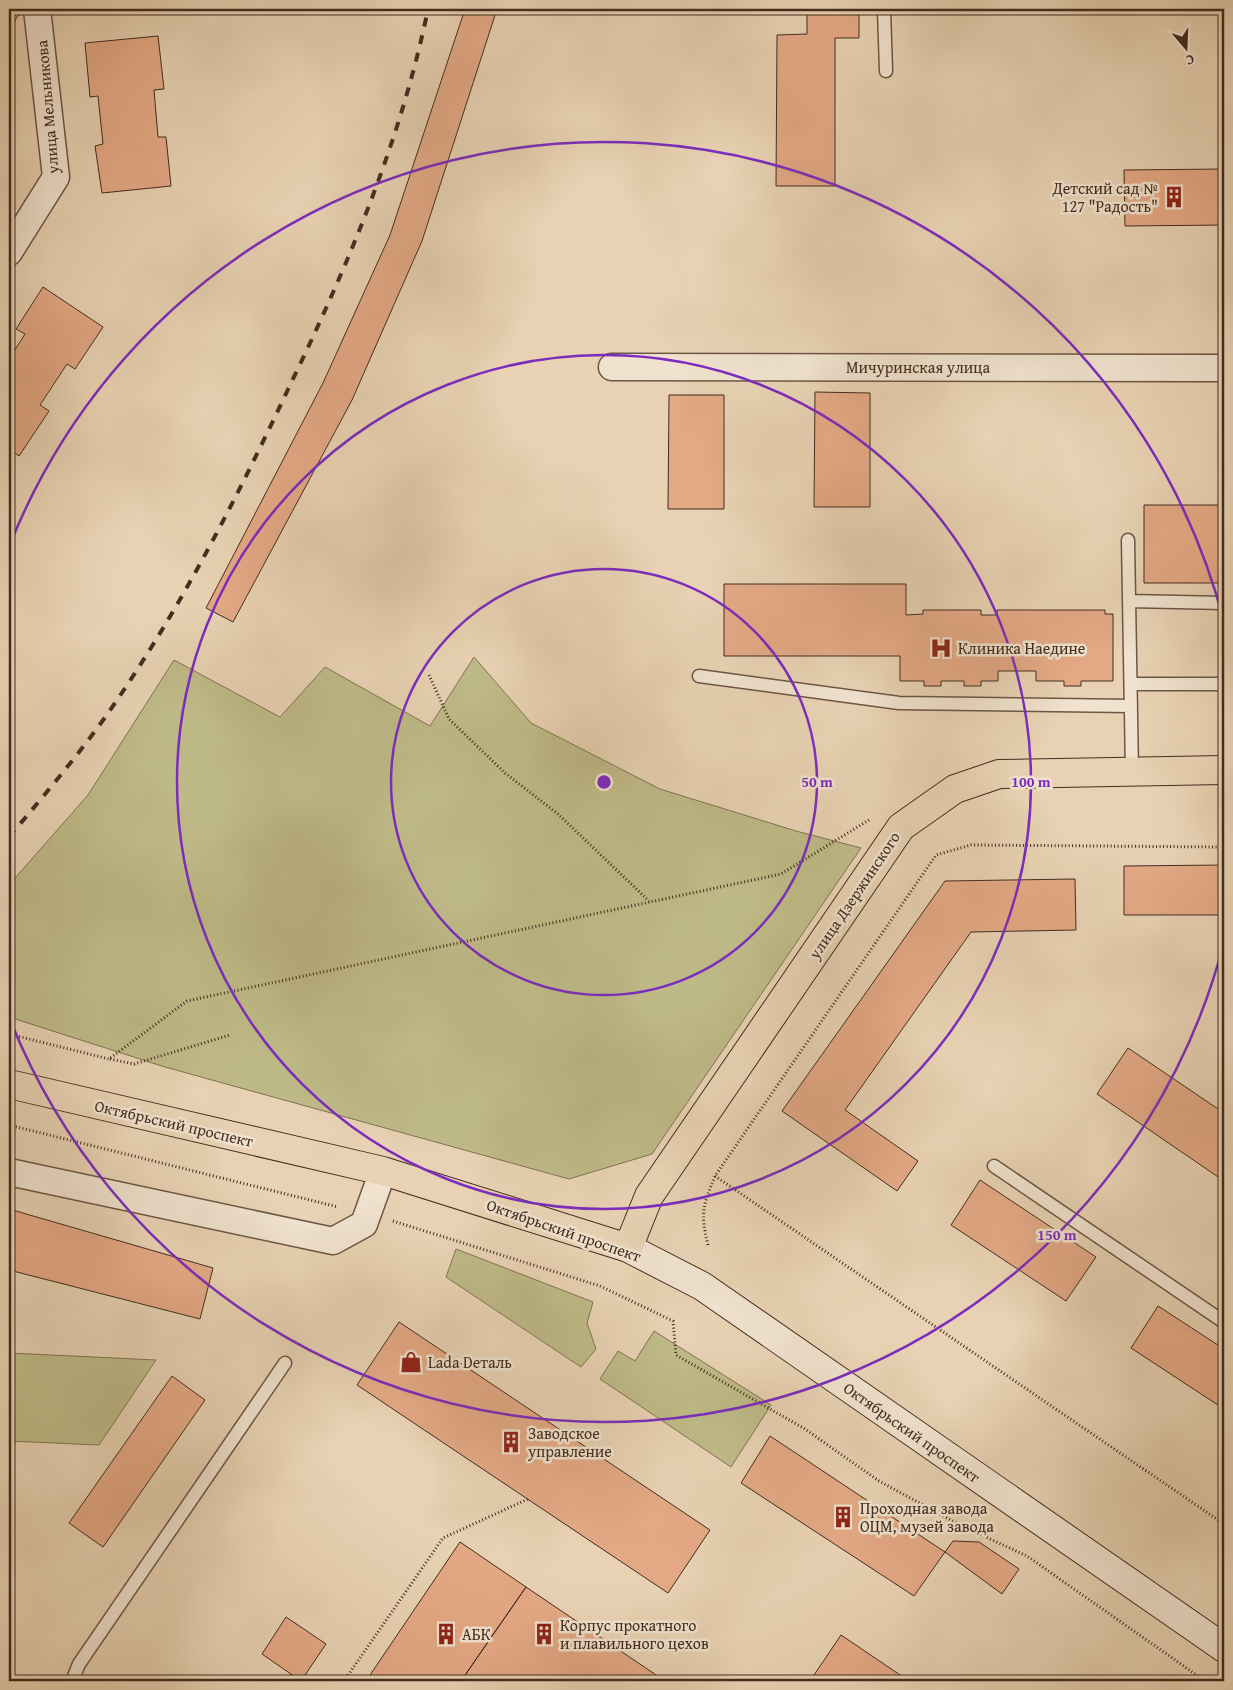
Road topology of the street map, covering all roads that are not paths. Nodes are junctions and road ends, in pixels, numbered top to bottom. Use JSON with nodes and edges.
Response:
{"nodes":[{"id":1,"x":14,"y":9,"type":"edge"},
{"id":2,"x":38,"y":9,"type":"edge"},
{"id":3,"x":884,"y":9,"type":"edge"},
{"id":4,"x":9,"y":17,"type":"edge"},
{"id":5,"x":886,"y":72,"type":"dead end"},
{"id":6,"x":9,"y":252,"type":"edge"},
{"id":7,"x":612,"y":367,"type":"dead end"},
{"id":8,"x":1224,"y":368,"type":"edge"},
{"id":9,"x":1128,"y":540,"type":"dead end"},
{"id":10,"x":1129,"y":601,"type":"junction"},
{"id":11,"x":1224,"y":603,"type":"edge"},
{"id":12,"x":699,"y":676,"type":"dead end"},
{"id":13,"x":1131,"y":684,"type":"junction"},
{"id":14,"x":1224,"y":684,"type":"edge"},
{"id":15,"x":1131,"y":706,"type":"junction"},
{"id":16,"x":1224,"y":770,"type":"edge"},
{"id":17,"x":1132,"y":772,"type":"junction"},
{"id":18,"x":9,"y":1084,"type":"edge"},
{"id":19,"x":994,"y":1166,"type":"dead end"},
{"id":20,"x":383,"y":1171,"type":"junction"},
{"id":21,"x":9,"y":1172,"type":"edge"},
{"id":22,"x":628,"y":1248,"type":"junction"},
{"id":23,"x":1224,"y":1322,"type":"edge"},
{"id":24,"x":285,"y":1363,"type":"dead end"},
{"id":25,"x":1224,"y":1648,"type":"edge"},
{"id":26,"x":72,"y":1681,"type":"edge"}],
"edges":[{"from":1,"to":4,"type":"lane"},
{"from":2,"to":6,"type":"street","name":"улица Мельникова"},
{"from":3,"to":5,"type":"lane"},
{"from":7,"to":8,"type":"street","name":"Мичуринская улица"},
{"from":9,"to":10,"type":"lane"},
{"from":10,"to":11,"type":"lane"},
{"from":10,"to":13,"type":"lane"},
{"from":12,"to":15,"type":"lane"},
{"from":13,"to":14,"type":"lane"},
{"from":13,"to":15,"type":"lane"},
{"from":15,"to":17,"type":"lane"},
{"from":16,"to":17,"type":"main road","name":"улица Дзержинского"},
{"from":17,"to":22,"type":"main road","name":"улица Дзержинского"},
{"from":18,"to":20,"type":"main road","name":"Октябрьский проспект"},
{"from":19,"to":23,"type":"lane"},
{"from":20,"to":21,"type":"street"},
{"from":20,"to":22,"type":"main road","name":"Октябрьский проспект"},
{"from":22,"to":25,"type":"main road","name":"Октябрьский проспект"},
{"from":24,"to":26,"type":"lane"}]}
